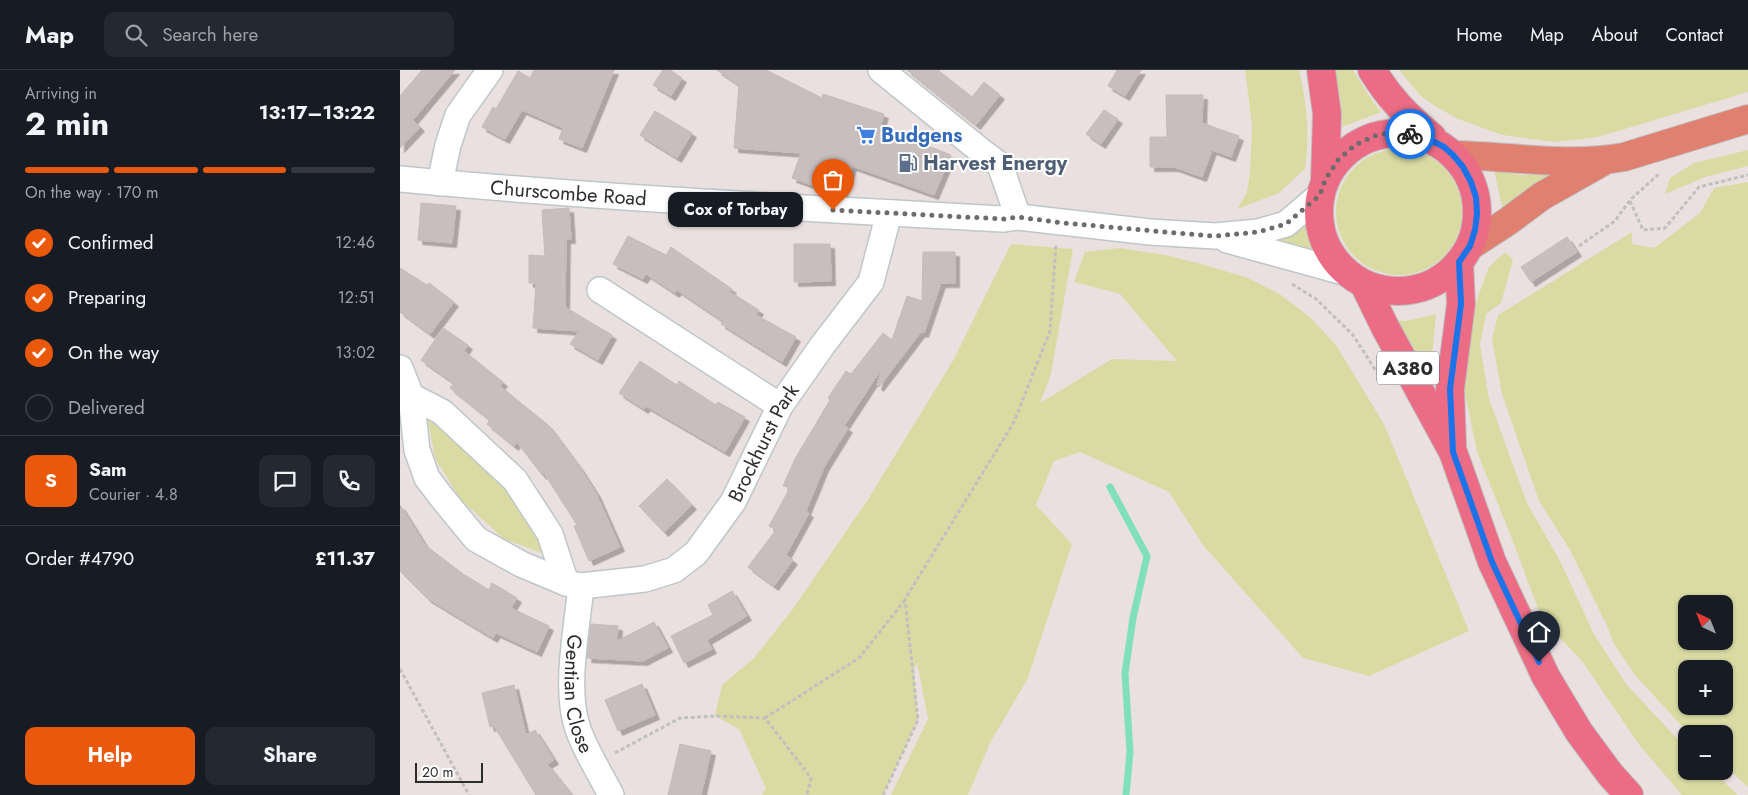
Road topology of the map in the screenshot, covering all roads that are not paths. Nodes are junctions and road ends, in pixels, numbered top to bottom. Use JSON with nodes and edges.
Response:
{"nodes":[{"id":1,"x":490,"y":70,"type":"edge"},
{"id":2,"x":881,"y":70,"type":"edge"},
{"id":3,"x":1321,"y":70,"type":"edge"},
{"id":4,"x":1372,"y":70,"type":"edge"},
{"id":5,"x":1748,"y":119,"type":"edge"},
{"id":6,"x":1448,"y":151,"type":"junction"},
{"id":7,"x":1606,"y":160,"type":"junction"},
{"id":8,"x":400,"y":179,"type":"edge"},
{"id":9,"x":440,"y":183,"type":"junction"},
{"id":10,"x":1323,"y":188,"type":"junction"},
{"id":11,"x":889,"y":213,"type":"junction"},
{"id":12,"x":1018,"y":217,"type":"junction"},
{"id":13,"x":1215,"y":236,"type":"junction"},
{"id":14,"x":1464,"y":254,"type":"junction"},
{"id":15,"x":1355,"y":278,"type":"junction"},
{"id":16,"x":600,"y":290,"type":"dead end"},
{"id":17,"x":400,"y":368,"type":"edge"},
{"id":18,"x":411,"y":396,"type":"junction"},
{"id":19,"x":780,"y":406,"type":"junction"},
{"id":20,"x":1453,"y":452,"type":"junction"},
{"id":21,"x":574,"y":585,"type":"junction"},
{"id":22,"x":611,"y":795,"type":"edge"},
{"id":23,"x":1629,"y":795,"type":"edge"}],
"edges":[{"from":1,"to":9,"type":"street"},
{"from":2,"to":12,"type":"street"},
{"from":3,"to":10,"type":"highway"},
{"from":4,"to":6,"type":"highway"},
{"from":5,"to":7,"type":"main road"},
{"from":6,"to":7,"type":"main road"},
{"from":6,"to":10,"type":"highway"},
{"from":6,"to":14,"type":"highway"},
{"from":7,"to":14,"type":"main road"},
{"from":8,"to":9,"type":"street","name":"Churscombe Road"},
{"from":9,"to":11,"type":"street","name":"Churscombe Road"},
{"from":10,"to":13,"type":"street","name":"Churscombe Road"},
{"from":10,"to":15,"type":"highway"},
{"from":11,"to":12,"type":"street","name":"Churscombe Road"},
{"from":11,"to":19,"type":"street","name":"Brockhurst Park"},
{"from":12,"to":13,"type":"street","name":"Churscombe Road"},
{"from":13,"to":15,"type":"street","name":"Churscombe Road"},
{"from":14,"to":15,"type":"highway"},
{"from":14,"to":20,"type":"highway","number":"A380"},
{"from":15,"to":20,"type":"highway","number":"A380"},
{"from":16,"to":19,"type":"street"},
{"from":17,"to":18,"type":"street","name":"Brockhurst Park"},
{"from":18,"to":21,"type":"street"},
{"from":18,"to":21,"type":"street","name":"Brockhurst Park"},
{"from":19,"to":21,"type":"street","name":"Brockhurst Park"},
{"from":20,"to":23,"type":"highway","number":"A380"},
{"from":21,"to":22,"type":"street","name":"Gentian Close"}]}
